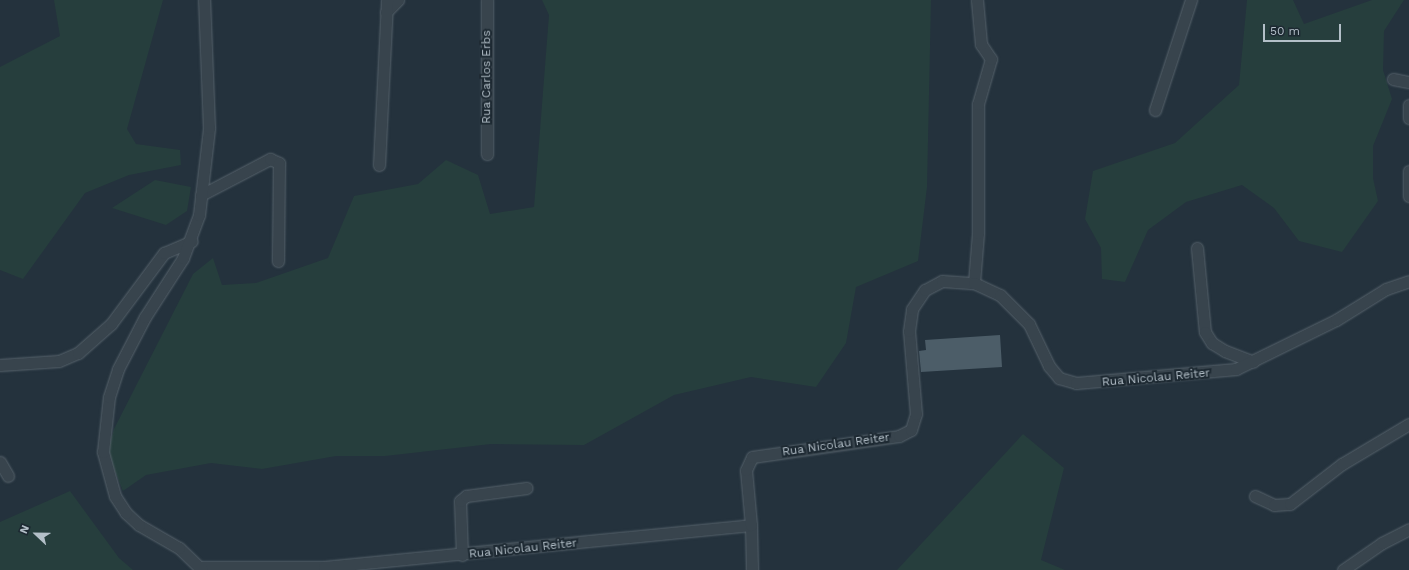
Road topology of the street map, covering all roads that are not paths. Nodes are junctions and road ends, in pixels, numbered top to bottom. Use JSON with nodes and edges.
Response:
{"nodes":[{"id":1,"x":204,"y":0,"type":"edge"},
{"id":2,"x":387,"y":0,"type":"edge"},
{"id":3,"x":398,"y":0,"type":"edge"},
{"id":4,"x":487,"y":0,"type":"edge"},
{"id":5,"x":977,"y":0,"type":"edge"},
{"id":6,"x":1191,"y":0,"type":"edge"},
{"id":7,"x":386,"y":12,"type":"junction"},
{"id":8,"x":1393,"y":79,"type":"dead end"},
{"id":9,"x":1409,"y":82,"type":"edge"},
{"id":10,"x":1409,"y":105,"type":"edge"},
{"id":11,"x":1155,"y":110,"type":"dead end"},
{"id":12,"x":1409,"y":118,"type":"edge"},
{"id":13,"x":486,"y":154,"type":"dead end"},
{"id":14,"x":379,"y":165,"type":"dead end"},
{"id":15,"x":1409,"y":171,"type":"edge"},
{"id":16,"x":202,"y":195,"type":"junction"},
{"id":17,"x":1409,"y":196,"type":"edge"},
{"id":18,"x":192,"y":241,"type":"junction"},
{"id":19,"x":1196,"y":248,"type":"dead end"},
{"id":20,"x":278,"y":261,"type":"dead end"},
{"id":21,"x":1409,"y":281,"type":"edge"},
{"id":22,"x":974,"y":283,"type":"junction"},
{"id":23,"x":1253,"y":362,"type":"junction"},
{"id":24,"x":0,"y":365,"type":"edge"},
{"id":25,"x":1409,"y":424,"type":"edge"},
{"id":26,"x":0,"y":462,"type":"edge"},
{"id":27,"x":8,"y":476,"type":"dead end"},
{"id":28,"x":526,"y":488,"type":"dead end"},
{"id":29,"x":1255,"y":496,"type":"dead end"},
{"id":30,"x":751,"y":525,"type":"junction"},
{"id":31,"x":1409,"y":529,"type":"edge"},
{"id":32,"x":462,"y":555,"type":"junction"},
{"id":33,"x":201,"y":568,"type":"edge"},
{"id":34,"x":752,"y":570,"type":"edge"},
{"id":35,"x":1343,"y":570,"type":"edge"}],
"edges":[{"from":1,"to":16,"type":"street"},
{"from":2,"to":7,"type":"street"},
{"from":3,"to":7,"type":"street"},
{"from":4,"to":13,"type":"street","name":"Rua Carlos Erbs"},
{"from":5,"to":22,"type":"street"},
{"from":6,"to":11,"type":"street"},
{"from":7,"to":14,"type":"street"},
{"from":8,"to":9,"type":"street"},
{"from":10,"to":12,"type":"street"},
{"from":15,"to":17,"type":"street"},
{"from":16,"to":18,"type":"street"},
{"from":16,"to":20,"type":"street"},
{"from":18,"to":24,"type":"street"},
{"from":18,"to":33,"type":"street"},
{"from":19,"to":23,"type":"street"},
{"from":21,"to":23,"type":"street","name":"Rua Nicolau Reiter"},
{"from":22,"to":23,"type":"street","name":"Rua Nicolau Reiter"},
{"from":22,"to":30,"type":"street","name":"Rua Nicolau Reiter"},
{"from":25,"to":29,"type":"street"},
{"from":26,"to":27,"type":"street"},
{"from":28,"to":32,"type":"street"},
{"from":30,"to":32,"type":"street","name":"Rua Nicolau Reiter"},
{"from":30,"to":34,"type":"street"},
{"from":31,"to":35,"type":"street"},
{"from":32,"to":33,"type":"street","name":"Rua Nicolau Reiter"}]}
